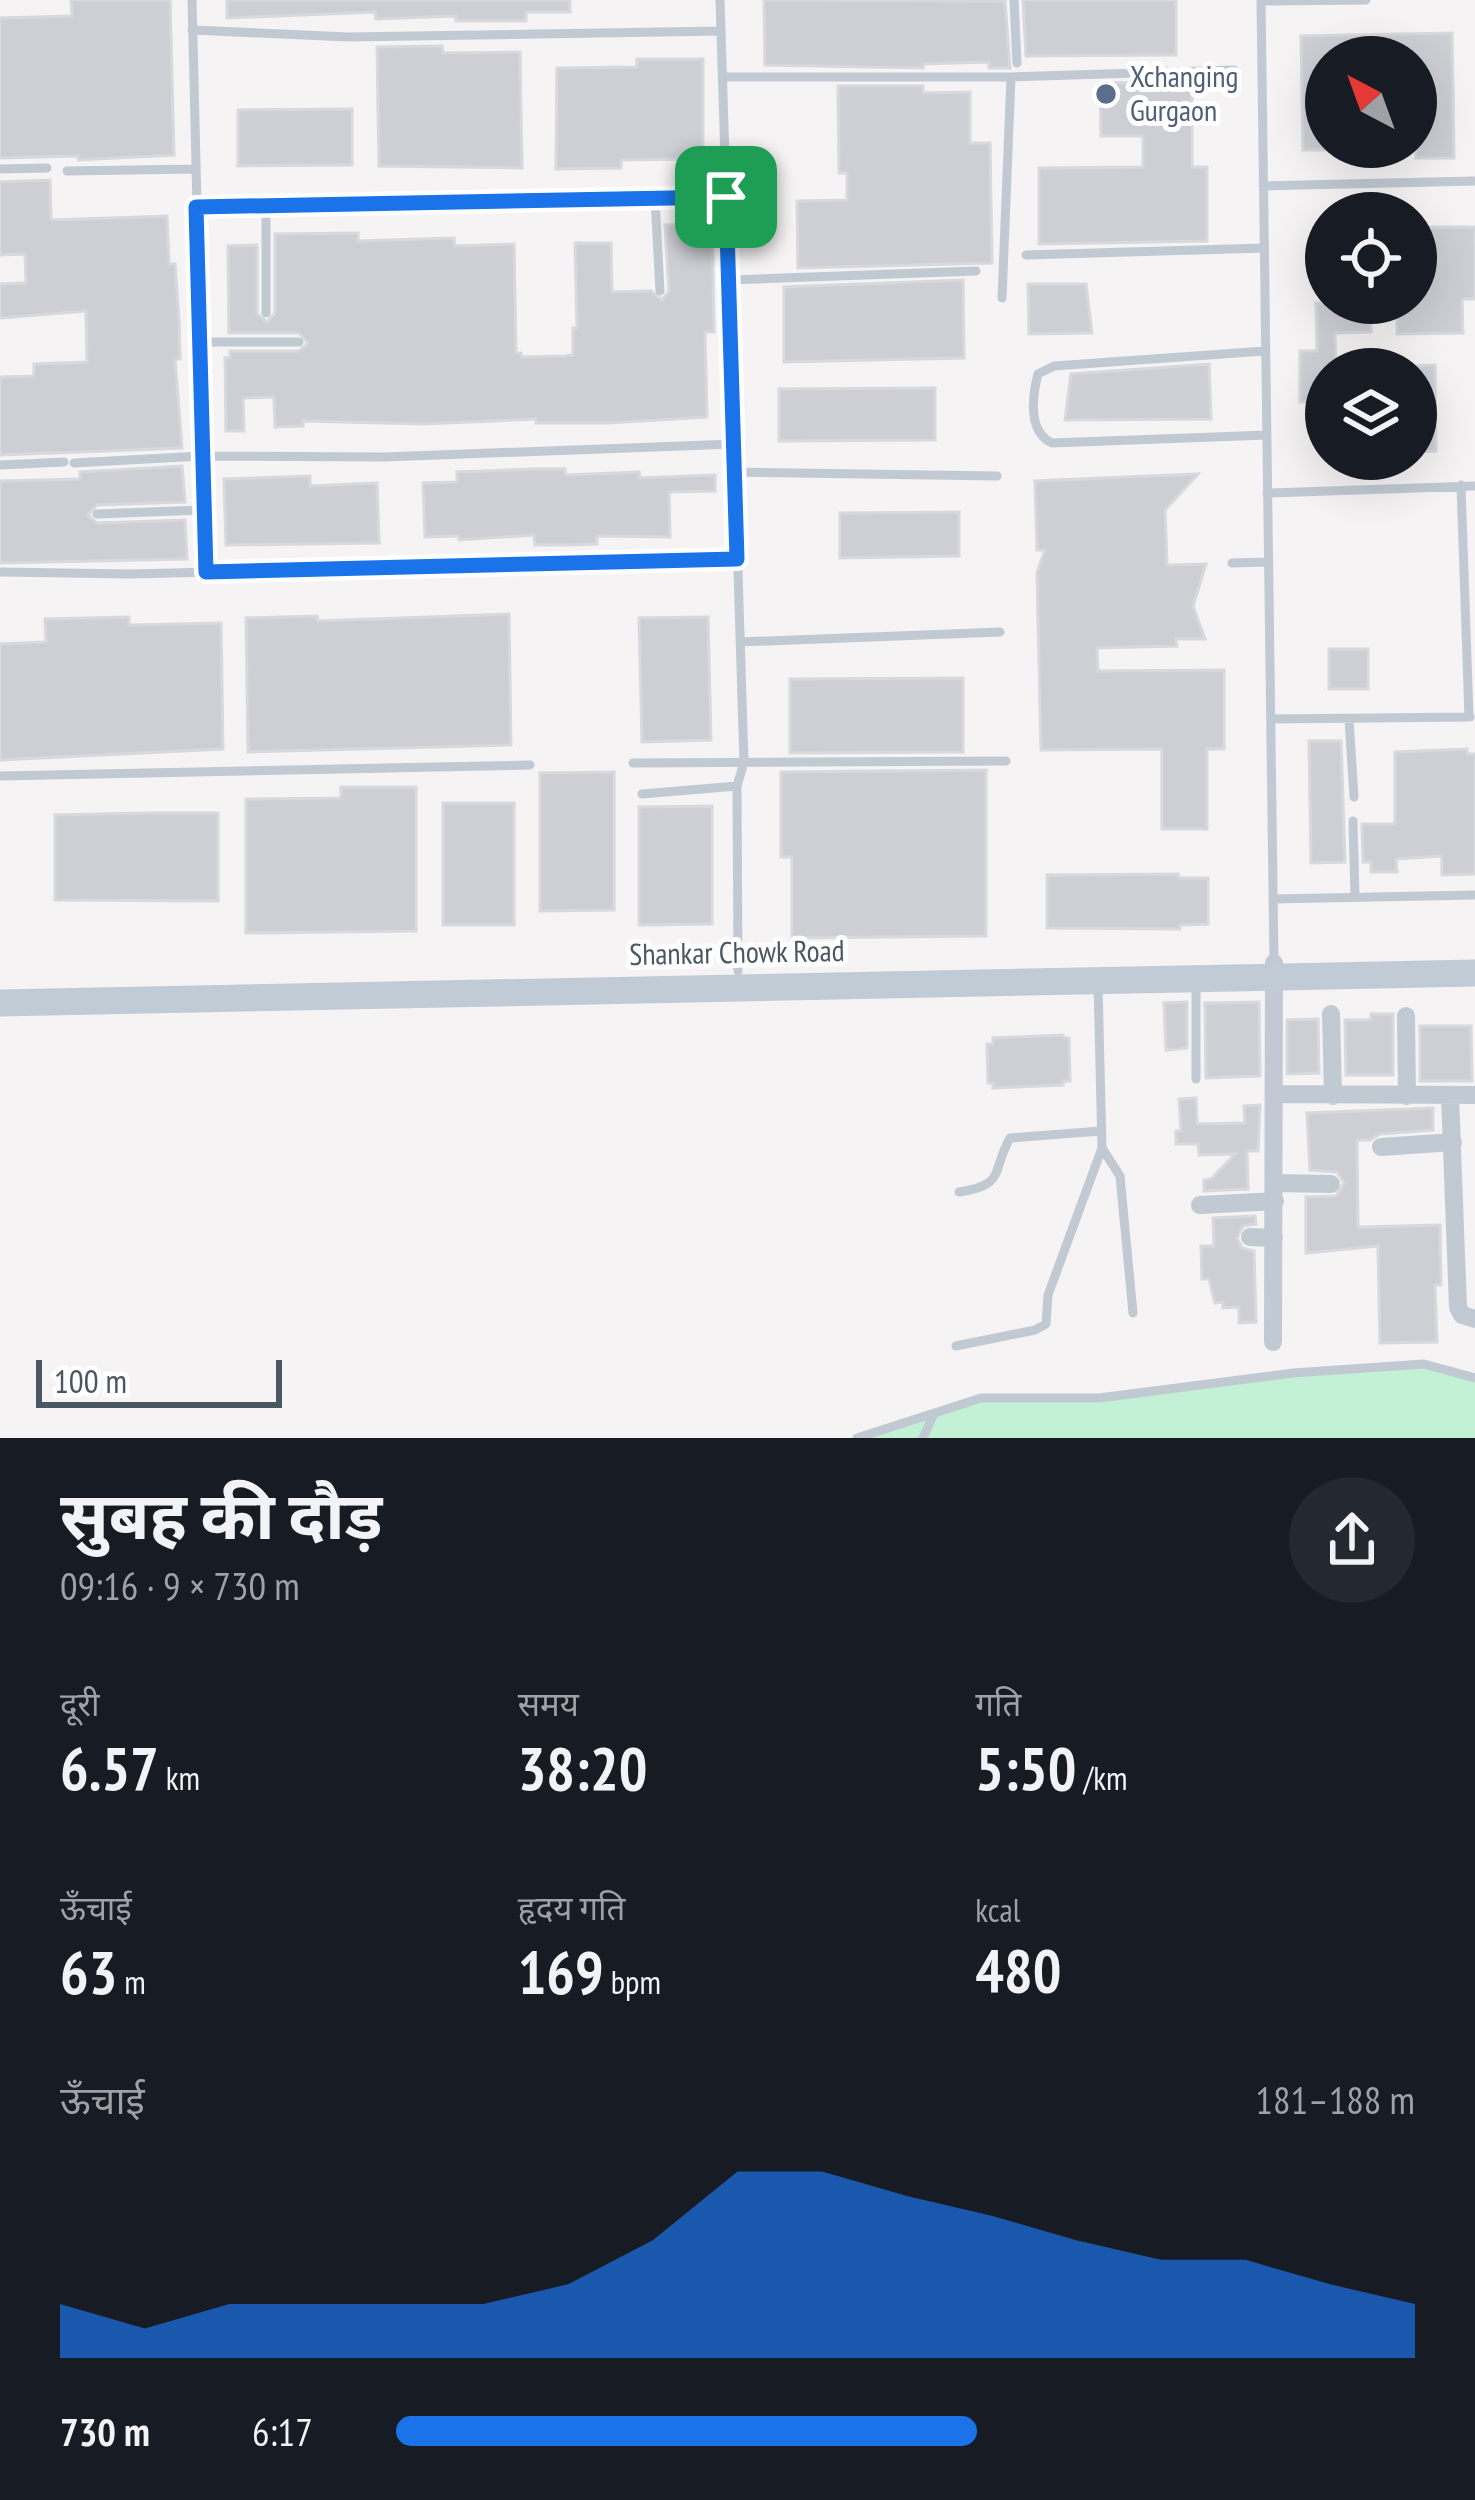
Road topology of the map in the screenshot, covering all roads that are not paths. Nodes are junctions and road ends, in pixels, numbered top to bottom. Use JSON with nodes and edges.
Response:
{"nodes":[{"id":1,"x":192,"y":0,"type":"edge"},
{"id":2,"x":720,"y":0,"type":"edge"},
{"id":3,"x":1014,"y":0,"type":"edge"},
{"id":4,"x":1366,"y":0,"type":"edge"},
{"id":5,"x":1261,"y":1,"type":"edge"},
{"id":6,"x":193,"y":30,"type":"junction"},
{"id":7,"x":721,"y":31,"type":"junction"},
{"id":8,"x":1017,"y":63,"type":"dead end"},
{"id":9,"x":1234,"y":70,"type":"dead end"},
{"id":10,"x":722,"y":77,"type":"junction"},
{"id":11,"x":1011,"y":77,"type":"junction"},
{"id":12,"x":47,"y":168,"type":"dead end"},
{"id":13,"x":0,"y":169,"type":"edge"},
{"id":14,"x":195,"y":169,"type":"junction"},
{"id":15,"x":67,"y":171,"type":"dead end"},
{"id":16,"x":1475,"y":181,"type":"edge"},
{"id":17,"x":1263,"y":186,"type":"junction"},
{"id":18,"x":726,"y":197,"type":"junction"},
{"id":19,"x":655,"y":199,"type":"junction"},
{"id":20,"x":266,"y":206,"type":"junction"},
{"id":21,"x":196,"y":207,"type":"junction"},
{"id":22,"x":1264,"y":248,"type":"junction"},
{"id":23,"x":1026,"y":255,"type":"dead end"},
{"id":24,"x":976,"y":271,"type":"dead end"},
{"id":25,"x":729,"y":280,"type":"junction"},
{"id":26,"x":660,"y":290,"type":"dead end"},
{"id":27,"x":1002,"y":298,"type":"dead end"},
{"id":28,"x":266,"y":313,"type":"dead end"},
{"id":29,"x":199,"y":342,"type":"junction"},
{"id":30,"x":299,"y":342,"type":"dead end"},
{"id":31,"x":1265,"y":351,"type":"junction"},
{"id":32,"x":1267,"y":435,"type":"junction"},
{"id":33,"x":734,"y":444,"type":"junction"},
{"id":34,"x":201,"y":456,"type":"junction"},
{"id":35,"x":0,"y":465,"type":"edge"},
{"id":36,"x":735,"y":472,"type":"junction"},
{"id":37,"x":997,"y":476,"type":"dead end"},
{"id":38,"x":1461,"y":485,"type":"junction"},
{"id":39,"x":1475,"y":485,"type":"edge"},
{"id":40,"x":1268,"y":493,"type":"junction"},
{"id":41,"x":202,"y":510,"type":"junction"},
{"id":42,"x":97,"y":514,"type":"dead end"},
{"id":43,"x":737,"y":559,"type":"junction"},
{"id":44,"x":1268,"y":562,"type":"junction"},
{"id":45,"x":1232,"y":563,"type":"dead end"},
{"id":46,"x":0,"y":572,"type":"edge"},
{"id":47,"x":206,"y":572,"type":"junction"},
{"id":48,"x":1000,"y":632,"type":"dead end"},
{"id":49,"x":740,"y":642,"type":"junction"},
{"id":50,"x":1472,"y":717,"type":"edge"},
{"id":51,"x":1349,"y":718,"type":"junction"},
{"id":52,"x":1270,"y":719,"type":"junction"},
{"id":53,"x":1006,"y":760,"type":"dead end"},
{"id":54,"x":744,"y":762,"type":"junction"},
{"id":55,"x":633,"y":763,"type":"dead end"},
{"id":56,"x":530,"y":765,"type":"dead end"},
{"id":57,"x":0,"y":776,"type":"edge"},
{"id":58,"x":737,"y":786,"type":"junction"},
{"id":59,"x":642,"y":794,"type":"dead end"},
{"id":60,"x":1354,"y":797,"type":"dead end"},
{"id":61,"x":1353,"y":821,"type":"dead end"},
{"id":62,"x":1475,"y":896,"type":"edge"},
{"id":63,"x":1355,"y":897,"type":"junction"},
{"id":64,"x":1273,"y":898,"type":"junction"},
{"id":65,"x":1475,"y":960,"type":"edge"},
{"id":66,"x":1274,"y":969,"type":"junction"},
{"id":67,"x":738,"y":971,"type":"junction"},
{"id":68,"x":1475,"y":973,"type":"edge"},
{"id":69,"x":1196,"y":976,"type":"junction"},
{"id":70,"x":1098,"y":979,"type":"junction"},
{"id":71,"x":0,"y":986,"type":"edge"},
{"id":72,"x":0,"y":1003,"type":"edge"},
{"id":73,"x":1331,"y":1013,"type":"dead end"},
{"id":74,"x":1406,"y":1016,"type":"dead end"},
{"id":75,"x":1196,"y":1079,"type":"dead end"},
{"id":76,"x":1274,"y":1094,"type":"junction"},
{"id":77,"x":1475,"y":1095,"type":"edge"},
{"id":78,"x":1333,"y":1096,"type":"junction"},
{"id":79,"x":1407,"y":1096,"type":"junction"},
{"id":80,"x":1450,"y":1096,"type":"junction"},
{"id":81,"x":1102,"y":1131,"type":"junction"},
{"id":82,"x":1453,"y":1142,"type":"junction"},
{"id":83,"x":1381,"y":1147,"type":"dead end"},
{"id":84,"x":1102,"y":1148,"type":"junction"},
{"id":85,"x":1330,"y":1184,"type":"dead end"},
{"id":86,"x":959,"y":1192,"type":"dead end"},
{"id":87,"x":1275,"y":1192,"type":"junction"},
{"id":88,"x":1200,"y":1204,"type":"dead end"},
{"id":89,"x":1250,"y":1237,"type":"dead end"},
{"id":90,"x":1274,"y":1238,"type":"junction"},
{"id":91,"x":1133,"y":1312,"type":"dead end"},
{"id":92,"x":1475,"y":1319,"type":"edge"},
{"id":93,"x":1273,"y":1342,"type":"dead end"},
{"id":94,"x":956,"y":1346,"type":"dead end"},
{"id":95,"x":1475,"y":1378,"type":"edge"},
{"id":96,"x":934,"y":1413,"type":"junction"},
{"id":97,"x":857,"y":1438,"type":"edge"},
{"id":98,"x":923,"y":1438,"type":"edge"}],
"edges":[{"from":1,"to":6,"type":"lane"},
{"from":2,"to":7,"type":"lane"},
{"from":3,"to":8,"type":"lane"},
{"from":4,"to":5,"type":"lane"},
{"from":5,"to":17,"type":"lane"},
{"from":6,"to":7,"type":"lane"},
{"from":6,"to":14,"type":"lane"},
{"from":7,"to":10,"type":"lane"},
{"from":9,"to":11,"type":"lane"},
{"from":10,"to":11,"type":"lane"},
{"from":10,"to":18,"type":"lane"},
{"from":11,"to":27,"type":"lane"},
{"from":12,"to":13,"type":"lane"},
{"from":14,"to":15,"type":"lane"},
{"from":14,"to":21,"type":"lane"},
{"from":16,"to":17,"type":"lane"},
{"from":17,"to":22,"type":"lane"},
{"from":18,"to":19,"type":"lane"},
{"from":18,"to":25,"type":"lane"},
{"from":19,"to":20,"type":"lane"},
{"from":19,"to":26,"type":"lane"},
{"from":20,"to":21,"type":"lane"},
{"from":20,"to":28,"type":"lane"},
{"from":21,"to":29,"type":"lane"},
{"from":22,"to":23,"type":"lane"},
{"from":22,"to":31,"type":"lane"},
{"from":24,"to":25,"type":"lane"},
{"from":25,"to":33,"type":"lane"},
{"from":29,"to":30,"type":"lane"},
{"from":29,"to":34,"type":"lane"},
{"from":31,"to":32,"type":"lane"},
{"from":31,"to":32,"type":"lane"},
{"from":32,"to":40,"type":"lane"},
{"from":33,"to":34,"type":"lane"},
{"from":33,"to":36,"type":"lane"},
{"from":34,"to":35,"type":"lane"},
{"from":34,"to":41,"type":"lane"},
{"from":36,"to":37,"type":"lane"},
{"from":36,"to":43,"type":"lane"},
{"from":38,"to":39,"type":"lane"},
{"from":38,"to":40,"type":"lane"},
{"from":38,"to":50,"type":"lane"},
{"from":40,"to":44,"type":"lane"},
{"from":41,"to":42,"type":"lane"},
{"from":41,"to":47,"type":"lane"},
{"from":43,"to":47,"type":"lane"},
{"from":43,"to":49,"type":"lane"},
{"from":44,"to":45,"type":"lane"},
{"from":44,"to":52,"type":"lane"},
{"from":46,"to":47,"type":"lane"},
{"from":48,"to":49,"type":"lane"},
{"from":49,"to":54,"type":"lane"},
{"from":50,"to":51,"type":"lane"},
{"from":51,"to":52,"type":"lane"},
{"from":51,"to":60,"type":"lane"},
{"from":52,"to":64,"type":"lane"},
{"from":53,"to":54,"type":"lane"},
{"from":54,"to":55,"type":"lane"},
{"from":54,"to":58,"type":"lane"},
{"from":56,"to":57,"type":"lane"},
{"from":58,"to":59,"type":"lane"},
{"from":58,"to":67,"type":"lane"},
{"from":61,"to":63,"type":"lane"},
{"from":62,"to":63,"type":"lane"},
{"from":63,"to":64,"type":"lane"},
{"from":64,"to":66,"type":"lane"},
{"from":65,"to":66,"type":"main road","name":"Shankar Chowk Road"},
{"from":66,"to":67,"type":"main road","name":"Shankar Chowk Road"},
{"from":66,"to":68,"type":"main road","name":"Shankar Chowk Road"},
{"from":66,"to":69,"type":"main road","name":"Shankar Chowk Road"},
{"from":66,"to":76,"type":"street"},
{"from":67,"to":71,"type":"main road","name":"Shankar Chowk Road"},
{"from":69,"to":70,"type":"main road","name":"Shankar Chowk Road"},
{"from":69,"to":75,"type":"lane"},
{"from":70,"to":72,"type":"main road","name":"Shankar Chowk Road"},
{"from":70,"to":81,"type":"lane"},
{"from":73,"to":78,"type":"street"},
{"from":74,"to":79,"type":"street"},
{"from":76,"to":78,"type":"street"},
{"from":76,"to":87,"type":"street"},
{"from":77,"to":80,"type":"street"},
{"from":78,"to":79,"type":"street"},
{"from":79,"to":80,"type":"street"},
{"from":80,"to":82,"type":"street"},
{"from":81,"to":84,"type":"lane"},
{"from":81,"to":86,"type":"lane"},
{"from":82,"to":83,"type":"street"},
{"from":82,"to":92,"type":"street"},
{"from":84,"to":91,"type":"lane"},
{"from":84,"to":94,"type":"lane"},
{"from":85,"to":87,"type":"street"},
{"from":87,"to":88,"type":"street"},
{"from":87,"to":90,"type":"street"},
{"from":89,"to":90,"type":"street"},
{"from":90,"to":93,"type":"street"},
{"from":95,"to":96,"type":"lane"},
{"from":96,"to":97,"type":"lane"},
{"from":96,"to":98,"type":"lane"}]}
